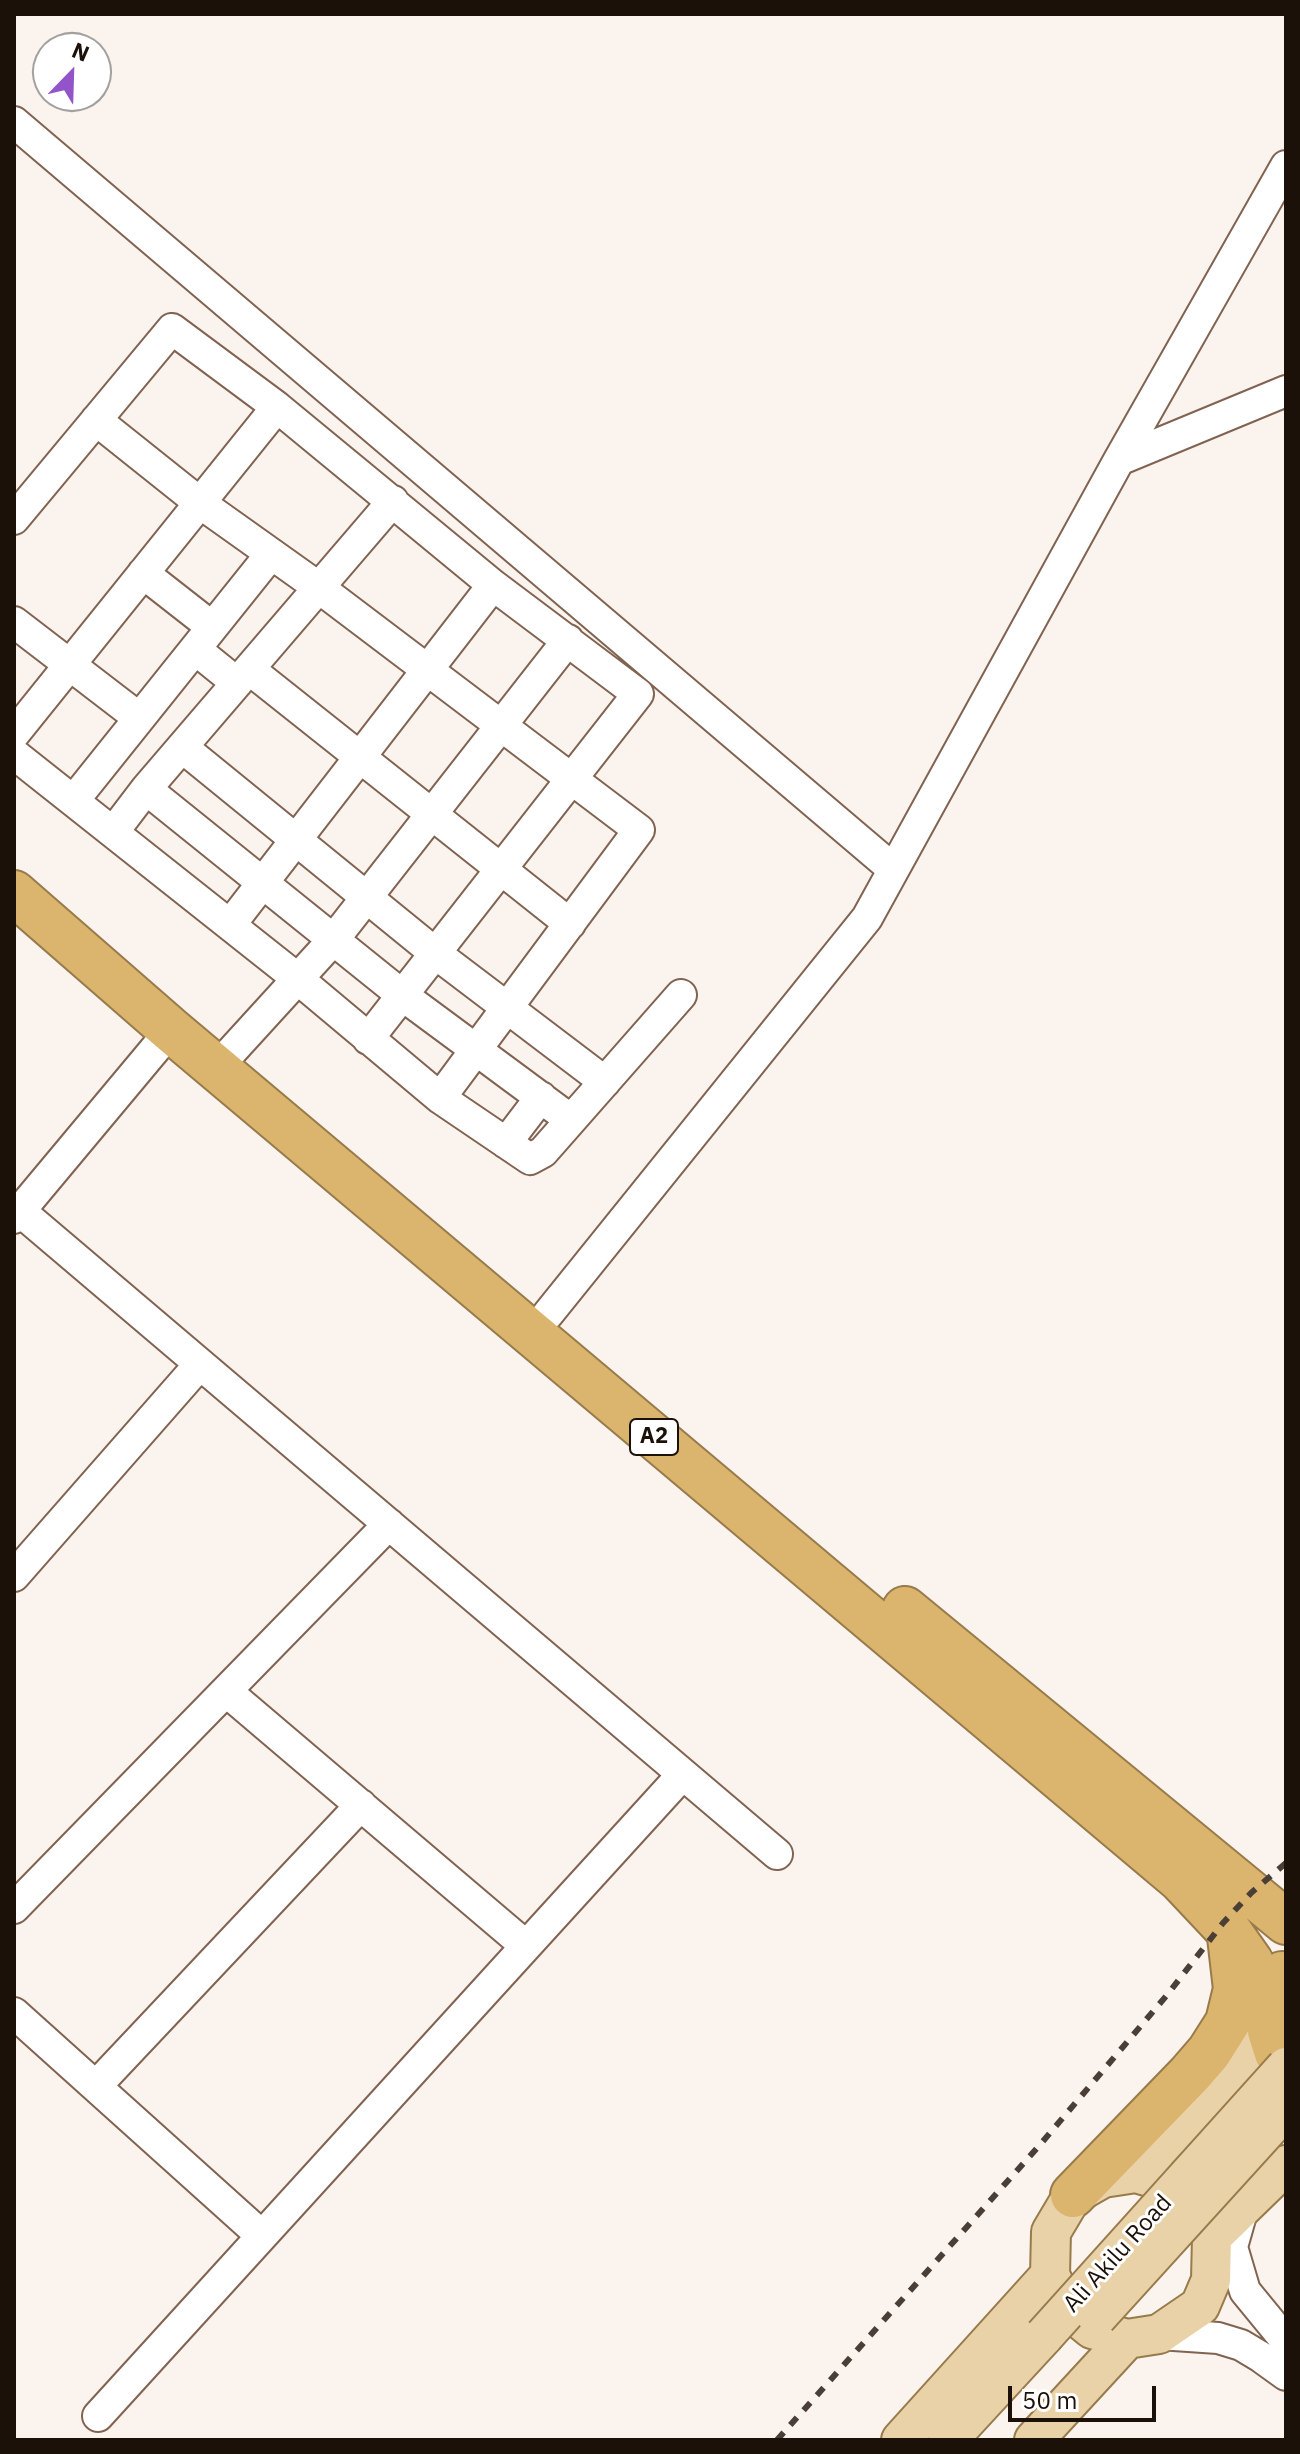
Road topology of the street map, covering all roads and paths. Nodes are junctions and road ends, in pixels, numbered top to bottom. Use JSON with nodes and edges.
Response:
{"nodes":[{"id":1,"x":14,"y":122,"type":"edge"},
{"id":2,"x":1286,"y":166,"type":"edge"},
{"id":3,"x":1286,"y":391,"type":"edge"},
{"id":4,"x":277,"y":407,"type":"junction"},
{"id":5,"x":96,"y":420,"type":"junction"},
{"id":6,"x":1119,"y":460,"type":"junction"},
{"id":7,"x":393,"y":501,"type":"junction"},
{"id":8,"x":200,"y":503,"type":"junction"},
{"id":9,"x":14,"y":519,"type":"edge"},
{"id":10,"x":271,"y":554,"type":"junction"},
{"id":11,"x":143,"y":573,"type":"junction"},
{"id":12,"x":493,"y":585,"type":"junction"},
{"id":13,"x":318,"y":587,"type":"junction"},
{"id":14,"x":14,"y":622,"type":"edge"},
{"id":15,"x":203,"y":638,"type":"junction"},
{"id":16,"x":568,"y":640,"type":"junction"},
{"id":17,"x":68,"y":665,"type":"junction"},
{"id":18,"x":428,"y":669,"type":"junction"},
{"id":19,"x":243,"y":676,"type":"junction"},
{"id":20,"x":139,"y":718,"type":"junction"},
{"id":21,"x":500,"y":726,"type":"junction"},
{"id":22,"x":14,"y":734,"type":"edge"},
{"id":23,"x":182,"y":747,"type":"junction"},
{"id":24,"x":14,"y":754,"type":"edge"},
{"id":25,"x":359,"y":758,"type":"junction"},
{"id":26,"x":573,"y":779,"type":"junction"},
{"id":27,"x":146,"y":789,"type":"junction"},
{"id":28,"x":74,"y":800,"type":"junction"},
{"id":29,"x":431,"y":814,"type":"junction"},
{"id":30,"x":114,"y":831,"type":"junction"},
{"id":31,"x":296,"y":839,"type":"junction"},
{"id":32,"x":501,"y":869,"type":"junction"},
{"id":33,"x":893,"y":869,"type":"junction"},
{"id":34,"x":14,"y":874,"type":"edge"},
{"id":35,"x":263,"y":882,"type":"junction"},
{"id":36,"x":14,"y":893,"type":"edge"},
{"id":37,"x":367,"y":898,"type":"junction"},
{"id":38,"x":570,"y":924,"type":"junction"},
{"id":39,"x":230,"y":925,"type":"junction"},
{"id":40,"x":334,"y":939,"type":"junction"},
{"id":41,"x":435,"y":953,"type":"junction"},
{"id":42,"x":298,"y":979,"type":"junction"},
{"id":43,"x":402,"y":995,"type":"junction"},
{"id":44,"x":681,"y":995,"type":"dead end"},
{"id":45,"x":508,"y":1007,"type":"junction"},
{"id":46,"x":171,"y":1030,"type":"junction"},
{"id":47,"x":368,"y":1039,"type":"junction"},
{"id":48,"x":476,"y":1049,"type":"junction"},
{"id":49,"x":230,"y":1053,"type":"junction"},
{"id":50,"x":605,"y":1082,"type":"junction"},
{"id":51,"x":541,"y":1097,"type":"junction"},
{"id":52,"x":440,"y":1098,"type":"junction"},
{"id":53,"x":571,"y":1120,"type":"junction"},
{"id":54,"x":506,"y":1143,"type":"junction"},
{"id":55,"x":17,"y":1214,"type":"edge"},
{"id":56,"x":548,"y":1314,"type":"junction"},
{"id":57,"x":200,"y":1364,"type":"junction"},
{"id":58,"x":389,"y":1524,"type":"junction"},
{"id":59,"x":14,"y":1576,"type":"edge"},
{"id":60,"x":226,"y":1691,"type":"junction"},
{"id":61,"x":683,"y":1774,"type":"junction"},
{"id":62,"x":361,"y":1805,"type":"junction"},
{"id":63,"x":777,"y":1854,"type":"dead end"},
{"id":64,"x":14,"y":1908,"type":"edge"},
{"id":65,"x":1264,"y":1912,"type":"edge"},
{"id":66,"x":526,"y":1946,"type":"junction"},
{"id":67,"x":14,"y":2013,"type":"edge"},
{"id":68,"x":1280,"y":2027,"type":"edge"},
{"id":69,"x":96,"y":2086,"type":"junction"},
{"id":70,"x":1286,"y":2109,"type":"edge"},
{"id":71,"x":1286,"y":2165,"type":"edge"},
{"id":72,"x":1136,"y":2173,"type":"junction"},
{"id":73,"x":1073,"y":2195,"type":"junction"},
{"id":74,"x":1243,"y":2208,"type":"junction"},
{"id":75,"x":262,"y":2236,"type":"junction"},
{"id":76,"x":1212,"y":2237,"type":"junction"},
{"id":77,"x":1050,"y":2275,"type":"junction"},
{"id":78,"x":1211,"y":2280,"type":"junction"},
{"id":79,"x":1143,"y":2336,"type":"junction"},
{"id":80,"x":1286,"y":2342,"type":"edge"},
{"id":81,"x":1055,"y":2344,"type":"junction"},
{"id":82,"x":1286,"y":2375,"type":"edge"},
{"id":83,"x":98,"y":2416,"type":"dead end"},
{"id":84,"x":901,"y":2440,"type":"edge"},
{"id":85,"x":948,"y":2440,"type":"edge"},
{"id":86,"x":984,"y":2440,"type":"edge"},
{"id":87,"x":1034,"y":2440,"type":"edge"}],
"edges":[{"from":1,"to":33,"type":"street"},
{"from":2,"to":6,"type":"street"},
{"from":3,"to":6,"type":"street"},
{"from":4,"to":5,"type":"street"},
{"from":4,"to":7,"type":"street"},
{"from":4,"to":8,"type":"street"},
{"from":5,"to":8,"type":"street"},
{"from":5,"to":9,"type":"street"},
{"from":6,"to":33,"type":"street"},
{"from":7,"to":12,"type":"street"},
{"from":7,"to":13,"type":"street"},
{"from":8,"to":10,"type":"street"},
{"from":8,"to":11,"type":"street"},
{"from":10,"to":13,"type":"street"},
{"from":10,"to":15,"type":"street"},
{"from":11,"to":15,"type":"street"},
{"from":11,"to":17,"type":"street"},
{"from":12,"to":16,"type":"street"},
{"from":12,"to":18,"type":"street"},
{"from":13,"to":18,"type":"street"},
{"from":13,"to":19,"type":"street"},
{"from":14,"to":17,"type":"street"},
{"from":15,"to":19,"type":"street"},
{"from":15,"to":20,"type":"street"},
{"from":16,"to":21,"type":"street"},
{"from":16,"to":26,"type":"street"},
{"from":17,"to":20,"type":"street"},
{"from":17,"to":22,"type":"street"},
{"from":18,"to":21,"type":"street"},
{"from":18,"to":25,"type":"street"},
{"from":19,"to":23,"type":"street"},
{"from":19,"to":25,"type":"street"},
{"from":20,"to":28,"type":"street"},
{"from":21,"to":26,"type":"street"},
{"from":21,"to":29,"type":"street"},
{"from":23,"to":27,"type":"street"},
{"from":23,"to":31,"type":"street"},
{"from":24,"to":28,"type":"street"},
{"from":25,"to":29,"type":"street"},
{"from":25,"to":31,"type":"street"},
{"from":26,"to":32,"type":"street"},
{"from":26,"to":38,"type":"street"},
{"from":27,"to":30,"type":"street"},
{"from":27,"to":35,"type":"street"},
{"from":28,"to":30,"type":"street"},
{"from":29,"to":32,"type":"street"},
{"from":29,"to":37,"type":"street"},
{"from":30,"to":39,"type":"street"},
{"from":31,"to":35,"type":"street"},
{"from":31,"to":37,"type":"street"},
{"from":32,"to":38,"type":"street"},
{"from":32,"to":41,"type":"street"},
{"from":33,"to":56,"type":"street"},
{"from":34,"to":49,"type":"highway","number":"A2"},
{"from":35,"to":39,"type":"street"},
{"from":35,"to":40,"type":"street"},
{"from":36,"to":46,"type":"highway","number":"A2"},
{"from":37,"to":40,"type":"street"},
{"from":37,"to":41,"type":"street"},
{"from":38,"to":45,"type":"street"},
{"from":39,"to":42,"type":"street"},
{"from":40,"to":42,"type":"street"},
{"from":40,"to":43,"type":"street"},
{"from":41,"to":43,"type":"street"},
{"from":41,"to":45,"type":"street"},
{"from":42,"to":47,"type":"street"},
{"from":42,"to":49,"type":"street"},
{"from":43,"to":47,"type":"street"},
{"from":43,"to":48,"type":"street"},
{"from":44,"to":50,"type":"street"},
{"from":45,"to":48,"type":"street"},
{"from":45,"to":50,"type":"street"},
{"from":46,"to":55,"type":"street"},
{"from":46,"to":65,"type":"highway","number":"A2"},
{"from":47,"to":52,"type":"street"},
{"from":48,"to":51,"type":"street"},
{"from":48,"to":52,"type":"street"},
{"from":49,"to":56,"type":"highway","number":"A2"},
{"from":50,"to":53,"type":"street"},
{"from":51,"to":53,"type":"street"},
{"from":51,"to":54,"type":"street"},
{"from":52,"to":54,"type":"street"},
{"from":53,"to":54,"type":"street"},
{"from":55,"to":57,"type":"street"},
{"from":56,"to":65,"type":"highway","number":"A2"},
{"from":57,"to":58,"type":"street"},
{"from":57,"to":59,"type":"street"},
{"from":58,"to":60,"type":"street"},
{"from":58,"to":61,"type":"street"},
{"from":60,"to":62,"type":"street"},
{"from":60,"to":64,"type":"street"},
{"from":61,"to":63,"type":"street"},
{"from":61,"to":66,"type":"street"},
{"from":62,"to":66,"type":"street"},
{"from":62,"to":69,"type":"street"},
{"from":65,"to":68,"type":"highway","number":"A2"},
{"from":65,"to":73,"type":"highway"},
{"from":66,"to":75,"type":"street"},
{"from":67,"to":69,"type":"street"},
{"from":68,"to":72,"type":"main road"},
{"from":68,"to":81,"type":"main road","name":"Ali Akilu Road","bridge":true},
{"from":69,"to":75,"type":"street"},
{"from":70,"to":81,"type":"main road","name":"Ali Akilu Road","bridge":true},
{"from":71,"to":74,"type":"main road"},
{"from":72,"to":73,"type":"main road"},
{"from":72,"to":76,"type":"main road"},
{"from":73,"to":77,"type":"main road"},
{"from":74,"to":76,"type":"main road"},
{"from":74,"to":80,"type":"street"},
{"from":75,"to":83,"type":"street"},
{"from":76,"to":78,"type":"main road"},
{"from":77,"to":79,"type":"main road"},
{"from":77,"to":84,"type":"main road"},
{"from":78,"to":79,"type":"main road"},
{"from":78,"to":80,"type":"street"},
{"from":79,"to":82,"type":"street"},
{"from":79,"to":87,"type":"main road"},
{"from":81,"to":85,"type":"main road","name":"Ali Akilu Road"},
{"from":81,"to":86,"type":"main road","name":"Ali Akilu Road"}]}
